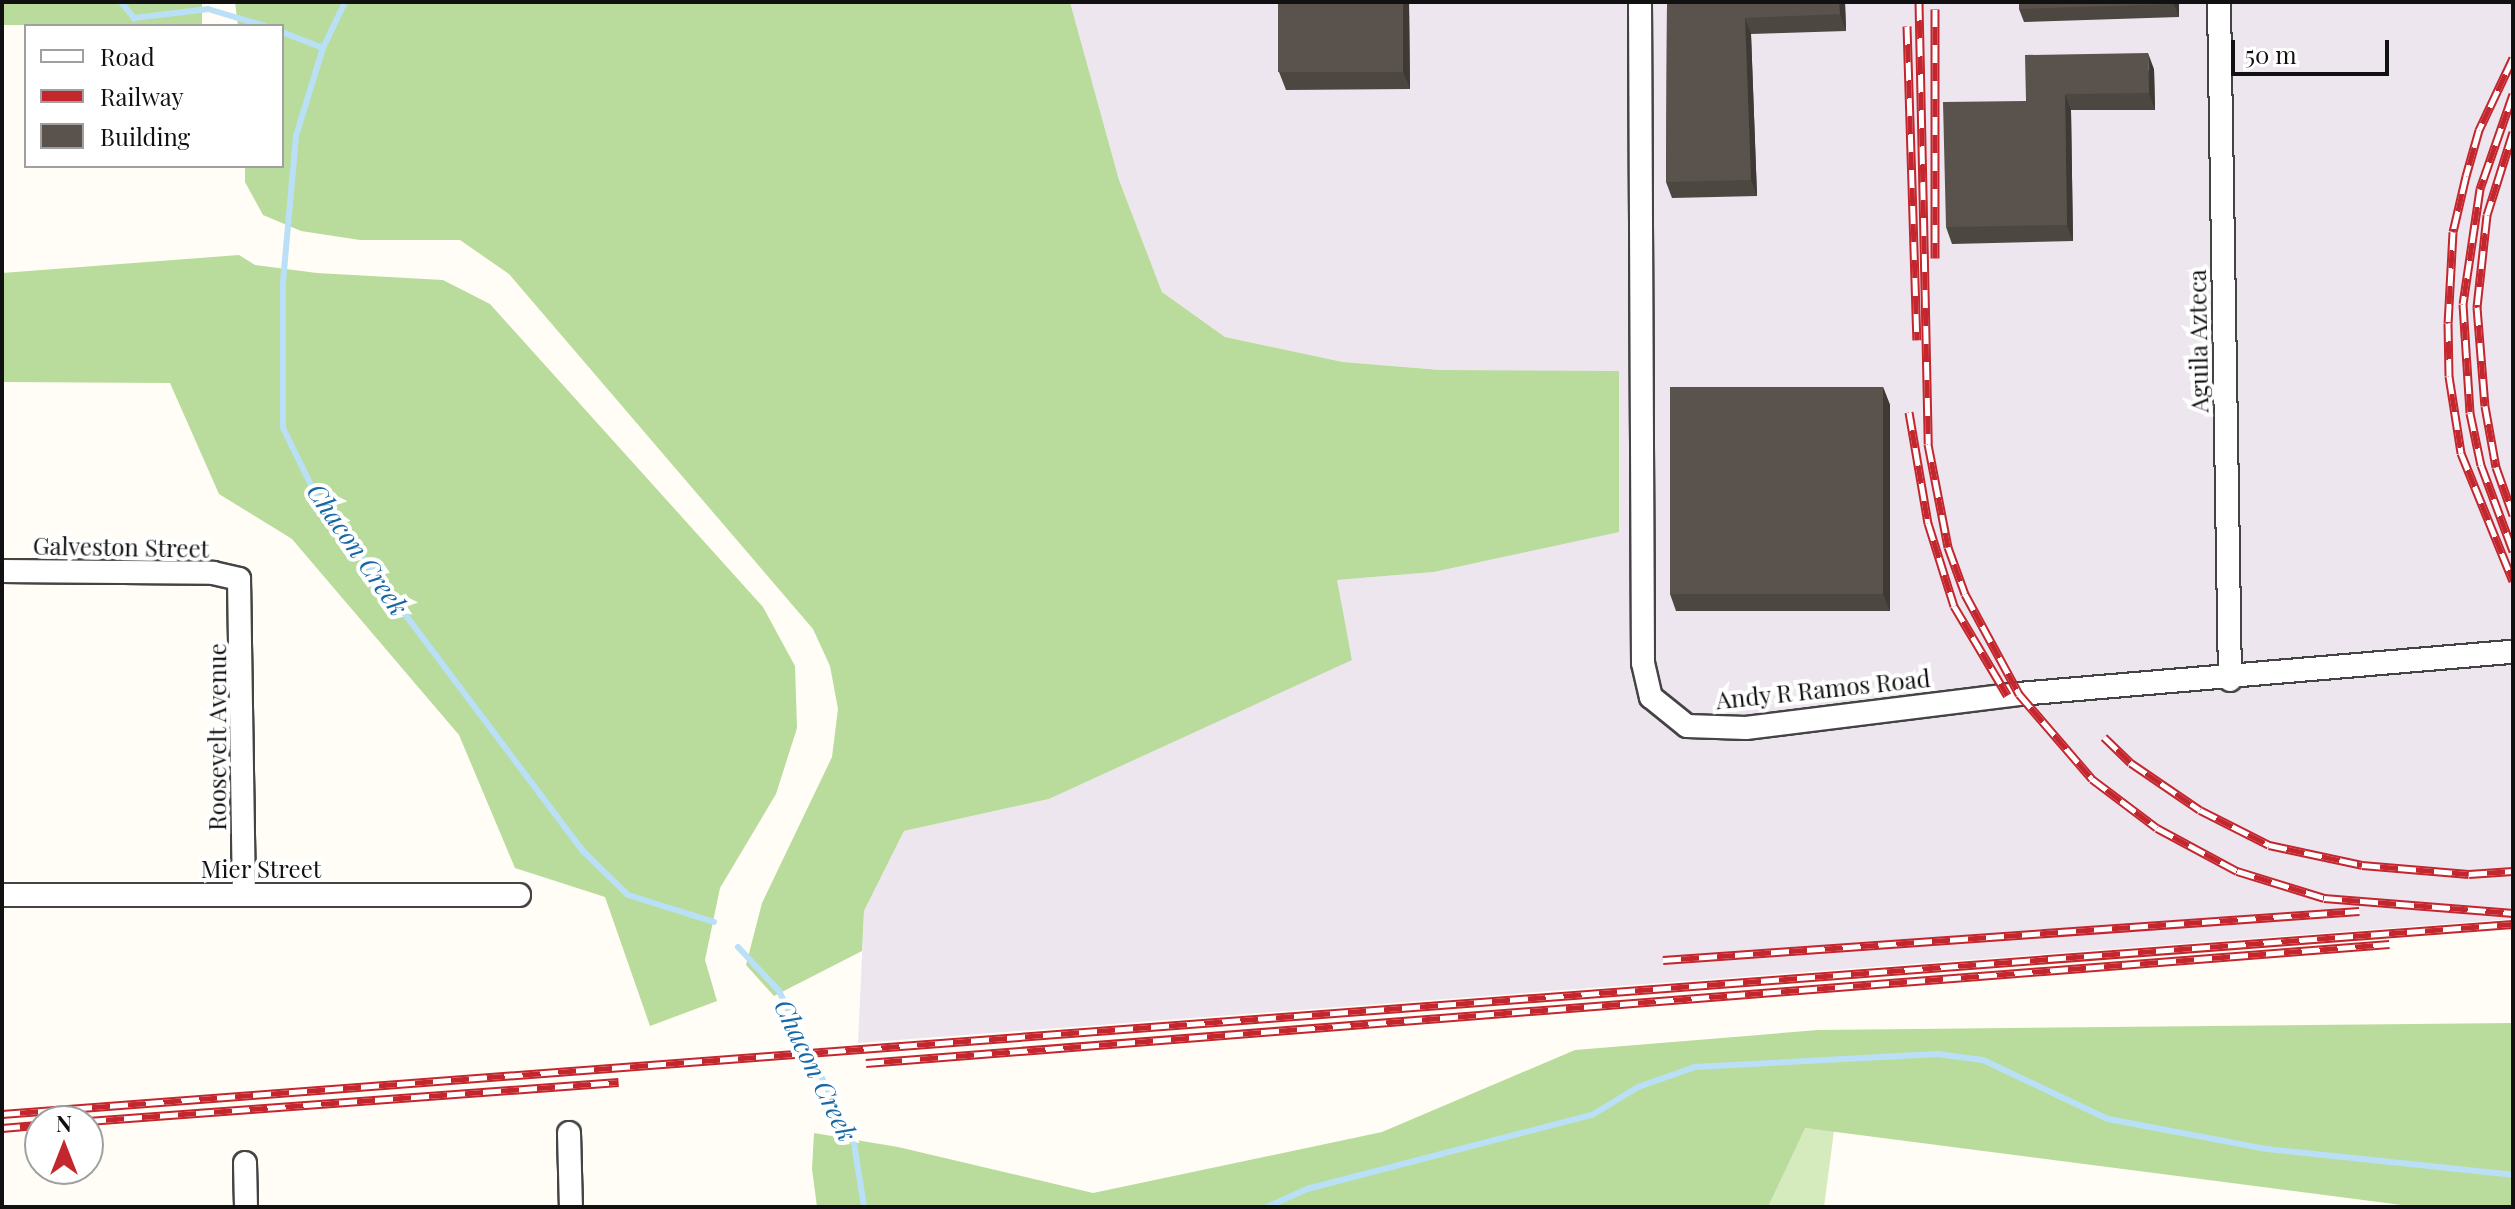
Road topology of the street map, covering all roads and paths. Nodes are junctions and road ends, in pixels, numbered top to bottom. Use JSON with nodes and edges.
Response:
{"nodes":[{"id":1,"x":1640,"y":2,"type":"edge"},
{"id":2,"x":2219,"y":2,"type":"edge"},
{"id":3,"x":2,"y":571,"type":"edge"},
{"id":4,"x":239,"y":579,"type":"joint"},
{"id":5,"x":2513,"y":652,"type":"edge"},
{"id":6,"x":2230,"y":680,"type":"junction"},
{"id":7,"x":2,"y":895,"type":"edge"},
{"id":8,"x":244,"y":895,"type":"junction"},
{"id":9,"x":519,"y":895,"type":"dead end"},
{"id":10,"x":569,"y":1133,"type":"dead end"},
{"id":11,"x":245,"y":1163,"type":"dead end"},
{"id":12,"x":246,"y":1207,"type":"edge"},
{"id":13,"x":571,"y":1207,"type":"edge"}],
"edges":[{"from":1,"to":6,"type":"street","name":"Andy R Ramos Road"},
{"from":2,"to":6,"type":"street","name":"Aguila Azteca"},
{"from":3,"to":4,"type":"street","name":"Galveston Street"},
{"from":4,"to":8,"type":"street","name":"Roosevelt Avenue"},
{"from":5,"to":6,"type":"street","name":"Andy R Ramos Road"},
{"from":7,"to":8,"type":"street","name":"Mier Street"},
{"from":8,"to":9,"type":"street","name":"Mier Street"},
{"from":10,"to":13,"type":"street"},
{"from":11,"to":12,"type":"street"}]}
